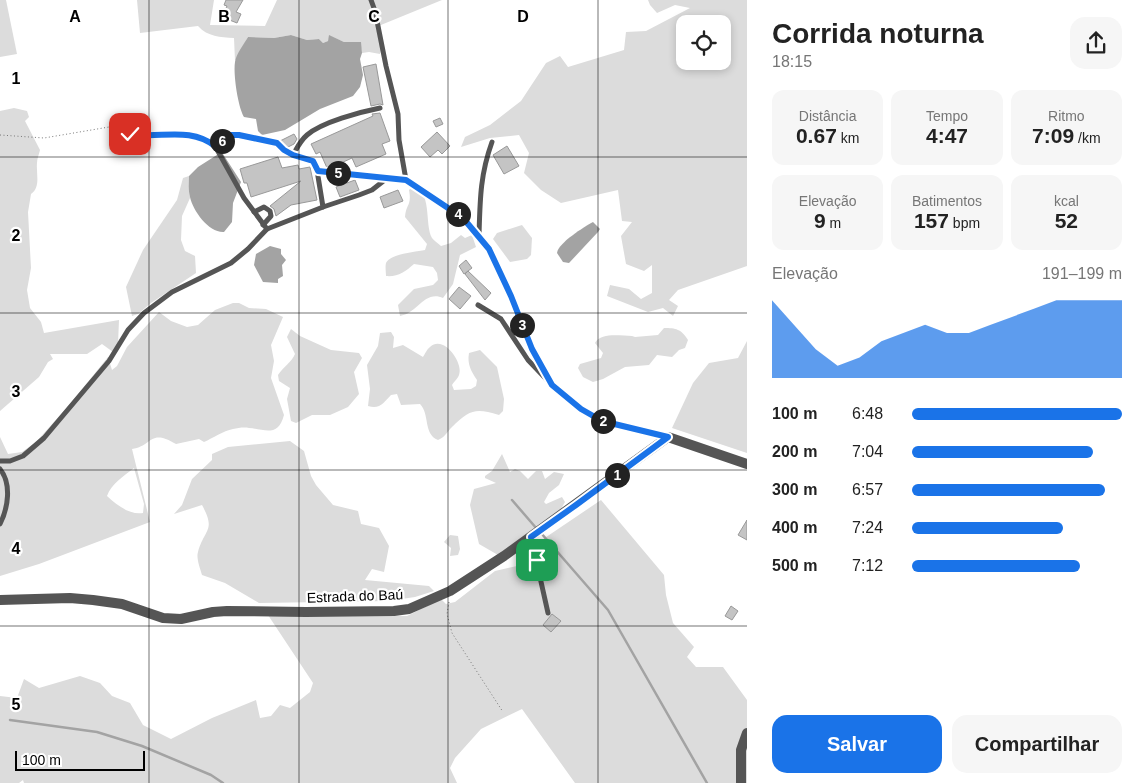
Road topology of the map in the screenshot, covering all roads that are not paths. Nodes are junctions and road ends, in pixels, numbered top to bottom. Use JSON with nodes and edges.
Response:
{"nodes":[{"id":1,"x":371,"y":0,"type":"edge"},
{"id":2,"x":380,"y":108,"type":"dead end"},
{"id":3,"x":492,"y":142,"type":"dead end"},
{"id":4,"x":215,"y":146,"type":"road end"},
{"id":5,"x":318,"y":171,"type":"junction"},
{"id":6,"x":386,"y":179,"type":"junction"},
{"id":7,"x":406,"y":180,"type":"junction"},
{"id":8,"x":323,"y":207,"type":"junction"},
{"id":9,"x":254,"y":212,"type":"junction"},
{"id":10,"x":265,"y":227,"type":"junction"},
{"id":11,"x":479,"y":236,"type":"junction"},
{"id":12,"x":478,"y":305,"type":"dead end"},
{"id":13,"x":552,"y":385,"type":"junction"},
{"id":14,"x":668,"y":437,"type":"junction"},
{"id":15,"x":0,"y":461,"type":"edge"},
{"id":16,"x":747,"y":464,"type":"edge"},
{"id":17,"x":0,"y":469,"type":"edge"},
{"id":18,"x":0,"y":524,"type":"edge"},
{"id":19,"x":531,"y":537,"type":"junction"},
{"id":20,"x":0,"y":600,"type":"edge"},
{"id":21,"x":548,"y":613,"type":"dead end"},
{"id":22,"x":747,"y":733,"type":"edge"},
{"id":23,"x":741,"y":783,"type":"edge"}],
"edges":[{"from":1,"to":7,"type":"lane"},
{"from":2,"to":5,"type":"lane"},
{"from":3,"to":11,"type":"lane"},
{"from":4,"to":9,"type":"lane"},
{"from":5,"to":6,"type":"lane"},
{"from":5,"to":8,"type":"lane"},
{"from":6,"to":7,"type":"lane"},
{"from":6,"to":8,"type":"lane"},
{"from":7,"to":11,"type":"lane"},
{"from":8,"to":10,"type":"lane"},
{"from":9,"to":10,"type":"lane"},
{"from":9,"to":10,"type":"lane"},
{"from":10,"to":15,"type":"lane"},
{"from":11,"to":13,"type":"lane"},
{"from":12,"to":13,"type":"lane"},
{"from":13,"to":14,"type":"lane"},
{"from":14,"to":16,"type":"street"},
{"from":14,"to":19,"type":"street","name":"Estrada do Baú"},
{"from":17,"to":18,"type":"lane"},
{"from":19,"to":20,"type":"street","name":"Estrada do Baú"},
{"from":19,"to":21,"type":"lane"},
{"from":22,"to":23,"type":"street"}]}
